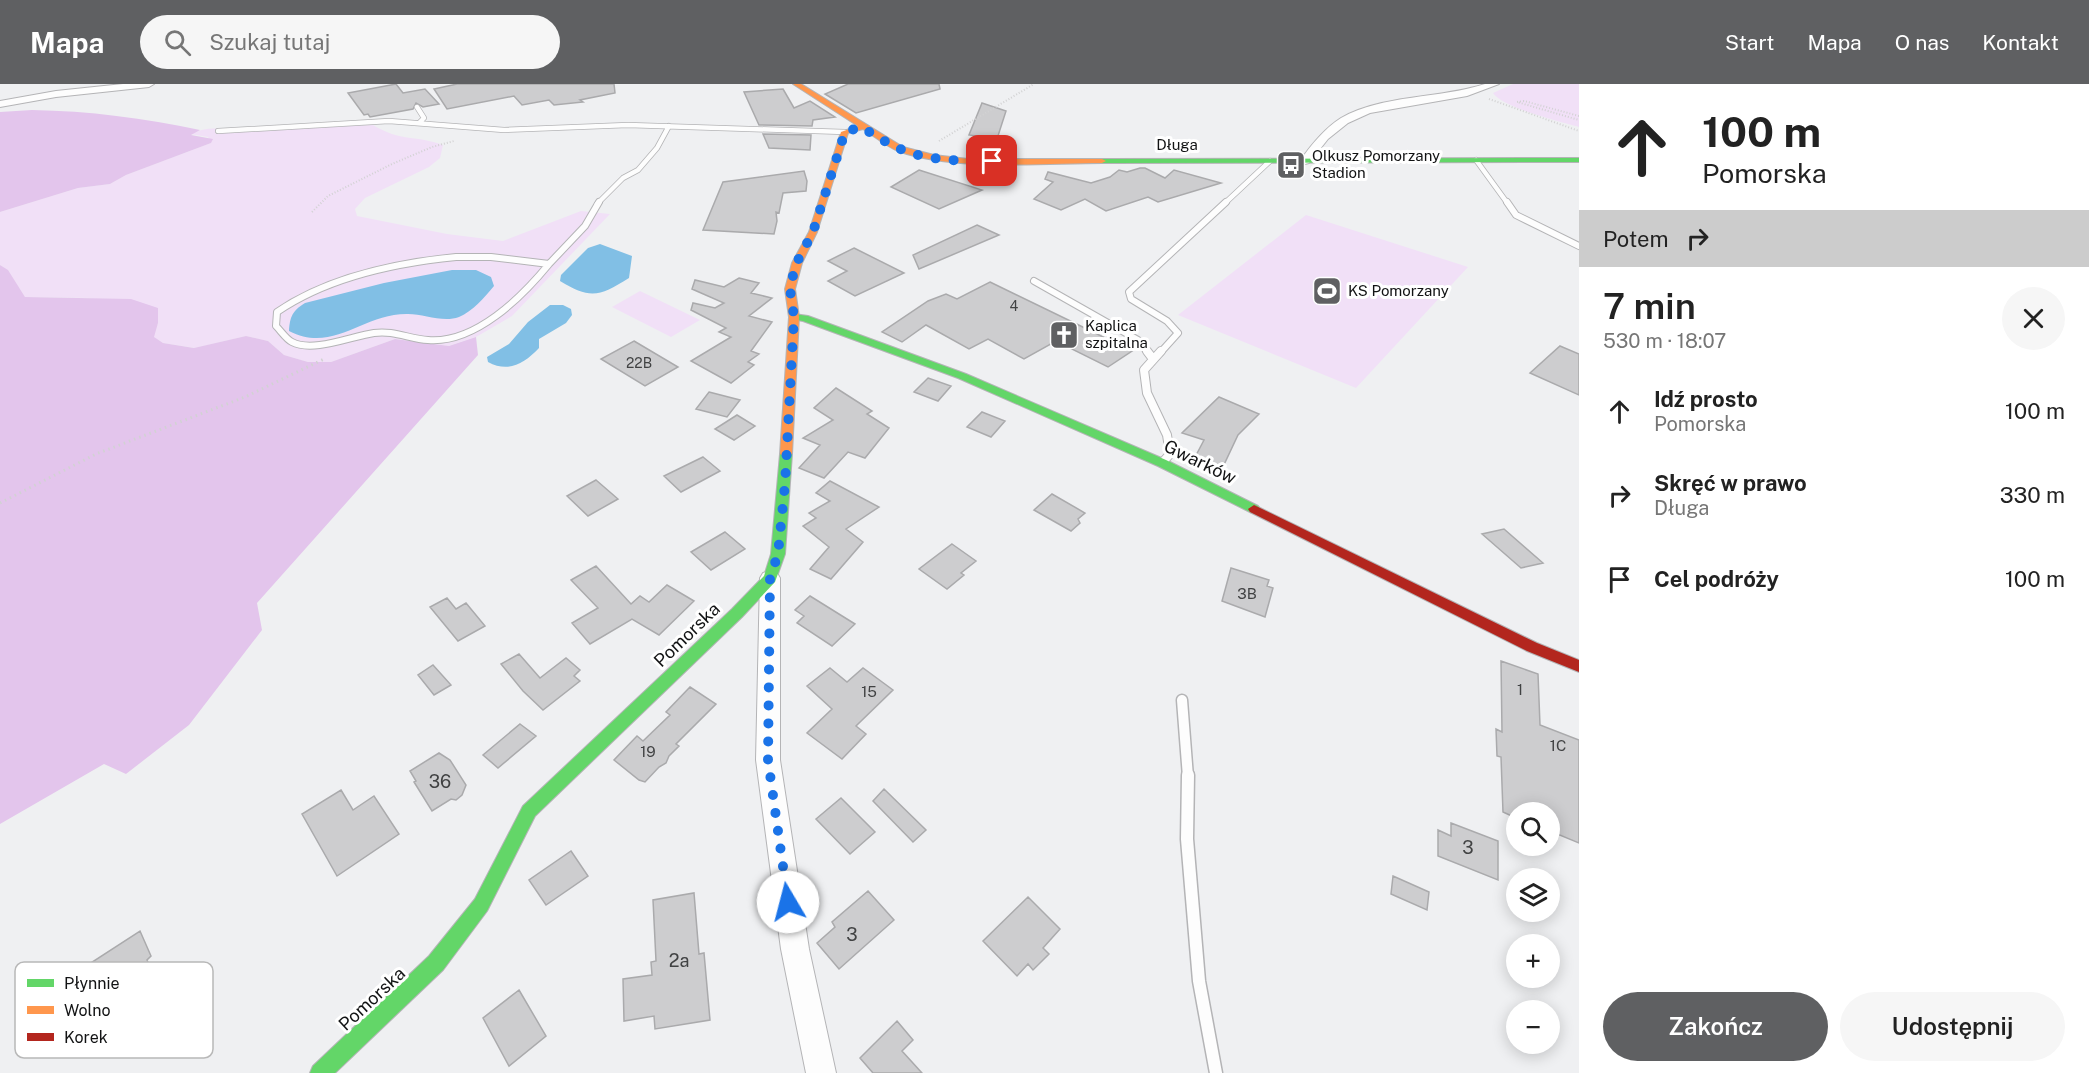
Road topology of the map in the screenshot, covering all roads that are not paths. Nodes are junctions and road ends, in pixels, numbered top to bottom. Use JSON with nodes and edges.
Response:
{"nodes":[{"id":1,"x":149,"y":84,"type":"edge"},
{"id":2,"x":796,"y":84,"type":"edge"},
{"id":3,"x":1494,"y":84,"type":"edge"},
{"id":4,"x":0,"y":104,"type":"edge"},
{"id":5,"x":417,"y":107,"type":"dead end"},
{"id":6,"x":419,"y":123,"type":"junction"},
{"id":7,"x":669,"y":126,"type":"junction"},
{"id":8,"x":861,"y":127,"type":"junction"},
{"id":9,"x":218,"y":131,"type":"dead end"},
{"id":10,"x":845,"y":132,"type":"junction"},
{"id":11,"x":1476,"y":160,"type":"junction"},
{"id":12,"x":1579,"y":160,"type":"edge"},
{"id":13,"x":1305,"y":161,"type":"junction"},
{"id":14,"x":1270,"y":162,"type":"junction"},
{"id":15,"x":1579,"y":246,"type":"edge"},
{"id":16,"x":549,"y":264,"type":"junction"},
{"id":17,"x":1034,"y":281,"type":"dead end"},
{"id":18,"x":794,"y":317,"type":"junction"},
{"id":19,"x":1153,"y":359,"type":"junction"},
{"id":20,"x":1162,"y":463,"type":"junction"},
{"id":21,"x":770,"y":578,"type":"junction"},
{"id":22,"x":1579,"y":666,"type":"edge"},
{"id":23,"x":1182,"y":700,"type":"dead end"},
{"id":24,"x":320,"y":1073,"type":"edge"},
{"id":25,"x":821,"y":1073,"type":"edge"},
{"id":26,"x":1216,"y":1073,"type":"edge"}],
"edges":[{"from":1,"to":4,"type":"street"},
{"from":2,"to":8,"type":"street","name":"Długa"},
{"from":3,"to":13,"type":"street"},
{"from":5,"to":6,"type":"lane"},
{"from":6,"to":7,"type":"lane"},
{"from":6,"to":9,"type":"lane"},
{"from":7,"to":10,"type":"lane"},
{"from":7,"to":16,"type":"lane"},
{"from":8,"to":10,"type":"street"},
{"from":8,"to":14,"type":"street","name":"Długa"},
{"from":10,"to":18,"type":"street","name":"Pomorska"},
{"from":11,"to":12,"type":"street","name":"Długa"},
{"from":11,"to":13,"type":"street","name":"Długa"},
{"from":11,"to":15,"type":"lane"},
{"from":13,"to":14,"type":"street","name":"Długa"},
{"from":14,"to":19,"type":"lane"},
{"from":16,"to":16,"type":"lane"},
{"from":17,"to":19,"type":"lane"},
{"from":18,"to":20,"type":"street","name":"Gwarków"},
{"from":18,"to":21,"type":"street","name":"Pomorska"},
{"from":19,"to":20,"type":"lane"},
{"from":20,"to":22,"type":"street","name":"Gwarków"},
{"from":21,"to":24,"type":"street","name":"Pomorska"},
{"from":21,"to":25,"type":"street"},
{"from":23,"to":26,"type":"lane"}]}
